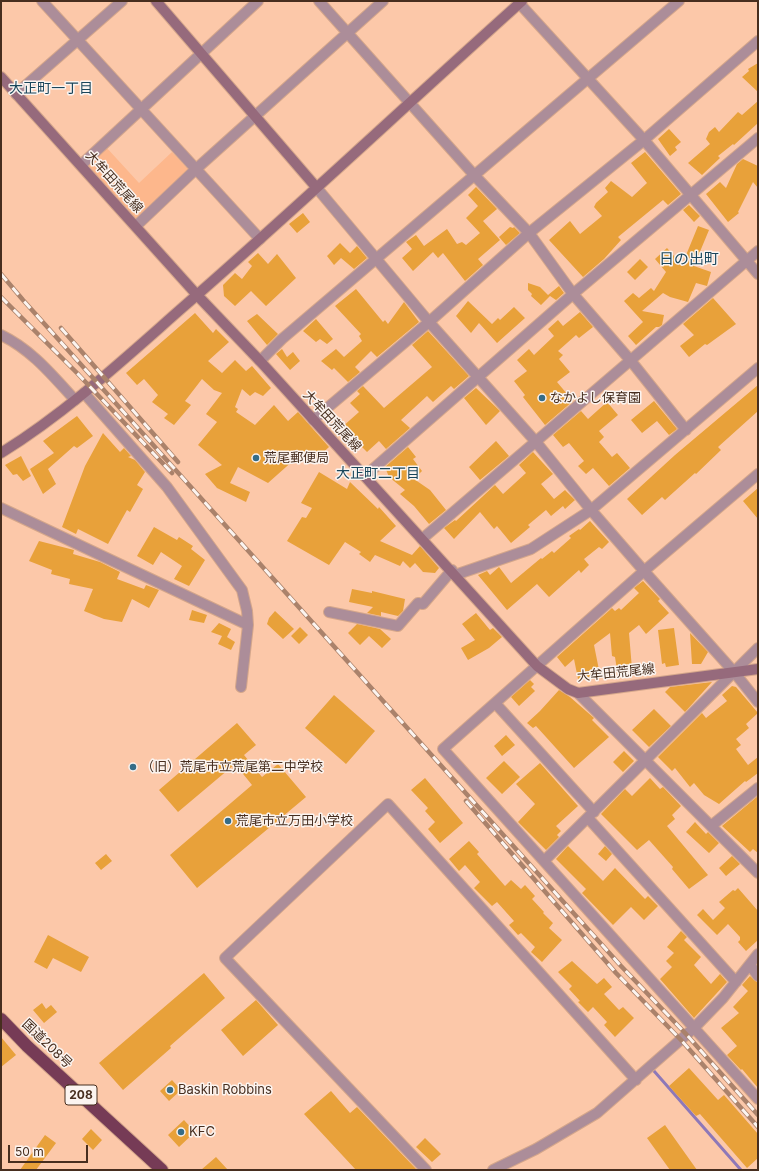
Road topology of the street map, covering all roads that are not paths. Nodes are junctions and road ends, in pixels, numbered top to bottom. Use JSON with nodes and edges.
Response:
{"nodes":[{"id":1,"x":42,"y":1,"type":"edge"},
{"id":2,"x":122,"y":1,"type":"edge"},
{"id":3,"x":156,"y":1,"type":"edge"},
{"id":4,"x":258,"y":1,"type":"edge"},
{"id":5,"x":319,"y":1,"type":"edge"},
{"id":6,"x":383,"y":1,"type":"edge"},
{"id":7,"x":679,"y":1,"type":"edge"},
{"id":8,"x":520,"y":2,"type":"edge"},
{"id":9,"x":348,"y":34,"type":"junction"},
{"id":10,"x":77,"y":40,"type":"junction"},
{"id":11,"x":758,"y":41,"type":"edge"},
{"id":12,"x":200,"y":53,"type":"junction"},
{"id":13,"x":1,"y":77,"type":"edge"},
{"id":14,"x":589,"y":78,"type":"junction"},
{"id":15,"x":16,"y":94,"type":"junction"},
{"id":16,"x":409,"y":102,"type":"junction"},
{"id":17,"x":140,"y":108,"type":"junction"},
{"id":18,"x":255,"y":116,"type":"junction"},
{"id":19,"x":758,"y":138,"type":"edge"},
{"id":20,"x":644,"y":140,"type":"junction"},
{"id":21,"x":81,"y":165,"type":"junction"},
{"id":22,"x":195,"y":170,"type":"junction"},
{"id":23,"x":475,"y":176,"type":"junction"},
{"id":24,"x":316,"y":187,"type":"junction"},
{"id":25,"x":690,"y":196,"type":"junction"},
{"id":26,"x":136,"y":226,"type":"junction"},
{"id":27,"x":529,"y":233,"type":"junction"},
{"id":28,"x":260,"y":239,"type":"junction"},
{"id":29,"x":758,"y":251,"type":"edge"},
{"id":30,"x":377,"y":259,"type":"junction"},
{"id":31,"x":747,"y":261,"type":"junction"},
{"id":32,"x":758,"y":274,"type":"edge"},
{"id":33,"x":573,"y":294,"type":"junction"},
{"id":34,"x":197,"y":295,"type":"junction"},
{"id":35,"x":429,"y":322,"type":"junction"},
{"id":36,"x":1,"y":335,"type":"edge"},
{"id":37,"x":260,"y":361,"type":"junction"},
{"id":38,"x":631,"y":361,"type":"junction"},
{"id":39,"x":758,"y":368,"type":"edge"},
{"id":40,"x":479,"y":378,"type":"junction"},
{"id":41,"x":84,"y":393,"type":"junction"},
{"id":42,"x":75,"y":400,"type":"junction"},
{"id":43,"x":313,"y":420,"type":"junction"},
{"id":44,"x":686,"y":430,"type":"junction"},
{"id":45,"x":536,"y":442,"type":"junction"},
{"id":46,"x":1,"y":453,"type":"edge"},
{"id":47,"x":758,"y":474,"type":"edge"},
{"id":48,"x":365,"y":476,"type":"junction"},
{"id":49,"x":1,"y":508,"type":"edge"},
{"id":50,"x":591,"y":510,"type":"junction"},
{"id":51,"x":422,"y":539,"type":"junction"},
{"id":52,"x":644,"y":571,"type":"junction"},
{"id":53,"x":453,"y":573,"type":"junction"},
{"id":54,"x":329,"y":612,"type":"dead end"},
{"id":55,"x":248,"y":625,"type":"junction"},
{"id":56,"x":758,"y":648,"type":"edge"},
{"id":57,"x":537,"y":666,"type":"junction"},
{"id":58,"x":758,"y":669,"type":"edge"},
{"id":59,"x":734,"y":672,"type":"junction"},
{"id":60,"x":241,"y":687,"type":"dead end"},
{"id":61,"x":578,"y":693,"type":"junction"},
{"id":62,"x":758,"y":702,"type":"edge"},
{"id":63,"x":495,"y":703,"type":"junction"},
{"id":64,"x":644,"y":761,"type":"junction"},
{"id":65,"x":758,"y":788,"type":"edge"},
{"id":66,"x":591,"y":815,"type":"junction"},
{"id":67,"x":711,"y":826,"type":"junction"},
{"id":68,"x":544,"y":861,"type":"junction"},
{"id":69,"x":758,"y":873,"type":"edge"},
{"id":70,"x":758,"y":954,"type":"edge"},
{"id":71,"x":750,"y":965,"type":"junction"},
{"id":72,"x":758,"y":976,"type":"edge"},
{"id":73,"x":736,"y":982,"type":"junction"},
{"id":74,"x":1,"y":1019,"type":"edge"},
{"id":75,"x":694,"y":1028,"type":"junction"},
{"id":76,"x":636,"y":1080,"type":"junction"},
{"id":77,"x":758,"y":1099,"type":"edge"},
{"id":78,"x":162,"y":1170,"type":"edge"},
{"id":79,"x":426,"y":1170,"type":"edge"},
{"id":80,"x":493,"y":1170,"type":"edge"}],
"edges":[{"from":1,"to":10,"type":"street"},
{"from":2,"to":10,"type":"street"},
{"from":3,"to":12,"type":"main road"},
{"from":4,"to":12,"type":"street"},
{"from":5,"to":9,"type":"street"},
{"from":6,"to":9,"type":"street"},
{"from":7,"to":14,"type":"street"},
{"from":8,"to":14,"type":"street"},
{"from":8,"to":16,"type":"main road"},
{"from":9,"to":16,"type":"street"},
{"from":9,"to":18,"type":"street"},
{"from":10,"to":15,"type":"street"},
{"from":10,"to":17,"type":"street"},
{"from":11,"to":20,"type":"street"},
{"from":12,"to":17,"type":"street"},
{"from":12,"to":18,"type":"main road"},
{"from":13,"to":15,"type":"main road","name":"大牟田荒尾線"},
{"from":14,"to":20,"type":"street"},
{"from":14,"to":23,"type":"street"},
{"from":15,"to":21,"type":"main road","name":"大牟田荒尾線"},
{"from":16,"to":23,"type":"street"},
{"from":16,"to":24,"type":"main road"},
{"from":17,"to":21,"type":"street"},
{"from":17,"to":22,"type":"street"},
{"from":18,"to":22,"type":"street"},
{"from":18,"to":24,"type":"main road"},
{"from":19,"to":25,"type":"street"},
{"from":20,"to":25,"type":"street"},
{"from":20,"to":27,"type":"street"},
{"from":21,"to":26,"type":"main road","name":"大牟田荒尾線"},
{"from":22,"to":26,"type":"street"},
{"from":22,"to":28,"type":"street"},
{"from":23,"to":27,"type":"street"},
{"from":23,"to":30,"type":"street"},
{"from":24,"to":28,"type":"main road"},
{"from":24,"to":30,"type":"street"},
{"from":25,"to":31,"type":"street"},
{"from":25,"to":33,"type":"street"},
{"from":26,"to":34,"type":"main road","name":"大牟田荒尾線"},
{"from":27,"to":33,"type":"street"},
{"from":27,"to":35,"type":"street"},
{"from":28,"to":34,"type":"main road"},
{"from":29,"to":31,"type":"street"},
{"from":30,"to":35,"type":"street"},
{"from":30,"to":37,"type":"street"},
{"from":31,"to":32,"type":"street"},
{"from":31,"to":38,"type":"street"},
{"from":33,"to":38,"type":"street"},
{"from":33,"to":40,"type":"street"},
{"from":34,"to":37,"type":"main road","name":"大牟田荒尾線"},
{"from":34,"to":41,"type":"main road"},
{"from":35,"to":40,"type":"street"},
{"from":35,"to":43,"type":"street"},
{"from":36,"to":42,"type":"street"},
{"from":37,"to":43,"type":"main road","name":"大牟田荒尾線"},
{"from":38,"to":44,"type":"street"},
{"from":38,"to":45,"type":"street"},
{"from":39,"to":44,"type":"street"},
{"from":40,"to":45,"type":"street"},
{"from":40,"to":48,"type":"street"},
{"from":41,"to":42,"type":"main road"},
{"from":41,"to":55,"type":"street"},
{"from":42,"to":46,"type":"main road"},
{"from":43,"to":48,"type":"main road","name":"大牟田荒尾線"},
{"from":44,"to":50,"type":"street"},
{"from":45,"to":50,"type":"street"},
{"from":45,"to":51,"type":"street"},
{"from":47,"to":52,"type":"street"},
{"from":48,"to":51,"type":"main road","name":"大牟田荒尾線"},
{"from":49,"to":55,"type":"street"},
{"from":50,"to":52,"type":"street"},
{"from":50,"to":53,"type":"street"},
{"from":51,"to":53,"type":"main road","name":"大牟田荒尾線"},
{"from":52,"to":57,"type":"street"},
{"from":52,"to":59,"type":"street"},
{"from":53,"to":54,"type":"street"},
{"from":53,"to":57,"type":"main road","name":"大牟田荒尾線"},
{"from":55,"to":60,"type":"street"},
{"from":56,"to":59,"type":"street"},
{"from":57,"to":61,"type":"main road","name":"大牟田荒尾線"},
{"from":57,"to":63,"type":"street"},
{"from":58,"to":59,"type":"main road","name":"大牟田荒尾線"},
{"from":59,"to":61,"type":"main road","name":"大牟田荒尾線"},
{"from":59,"to":62,"type":"street"},
{"from":59,"to":64,"type":"street"},
{"from":61,"to":64,"type":"street"},
{"from":63,"to":66,"type":"street"},
{"from":63,"to":68,"type":"street"},
{"from":64,"to":66,"type":"street"},
{"from":64,"to":67,"type":"street"},
{"from":65,"to":67,"type":"street"},
{"from":66,"to":68,"type":"street"},
{"from":66,"to":73,"type":"street"},
{"from":67,"to":69,"type":"street"},
{"from":68,"to":75,"type":"street"},
{"from":70,"to":71,"type":"street"},
{"from":71,"to":72,"type":"street"},
{"from":71,"to":73,"type":"street"},
{"from":73,"to":75,"type":"street"},
{"from":74,"to":78,"type":"highway","name":"国道208号","number":"208"},
{"from":75,"to":76,"type":"street"},
{"from":75,"to":77,"type":"street"},
{"from":76,"to":79,"type":"street"},
{"from":76,"to":80,"type":"street"}]}
